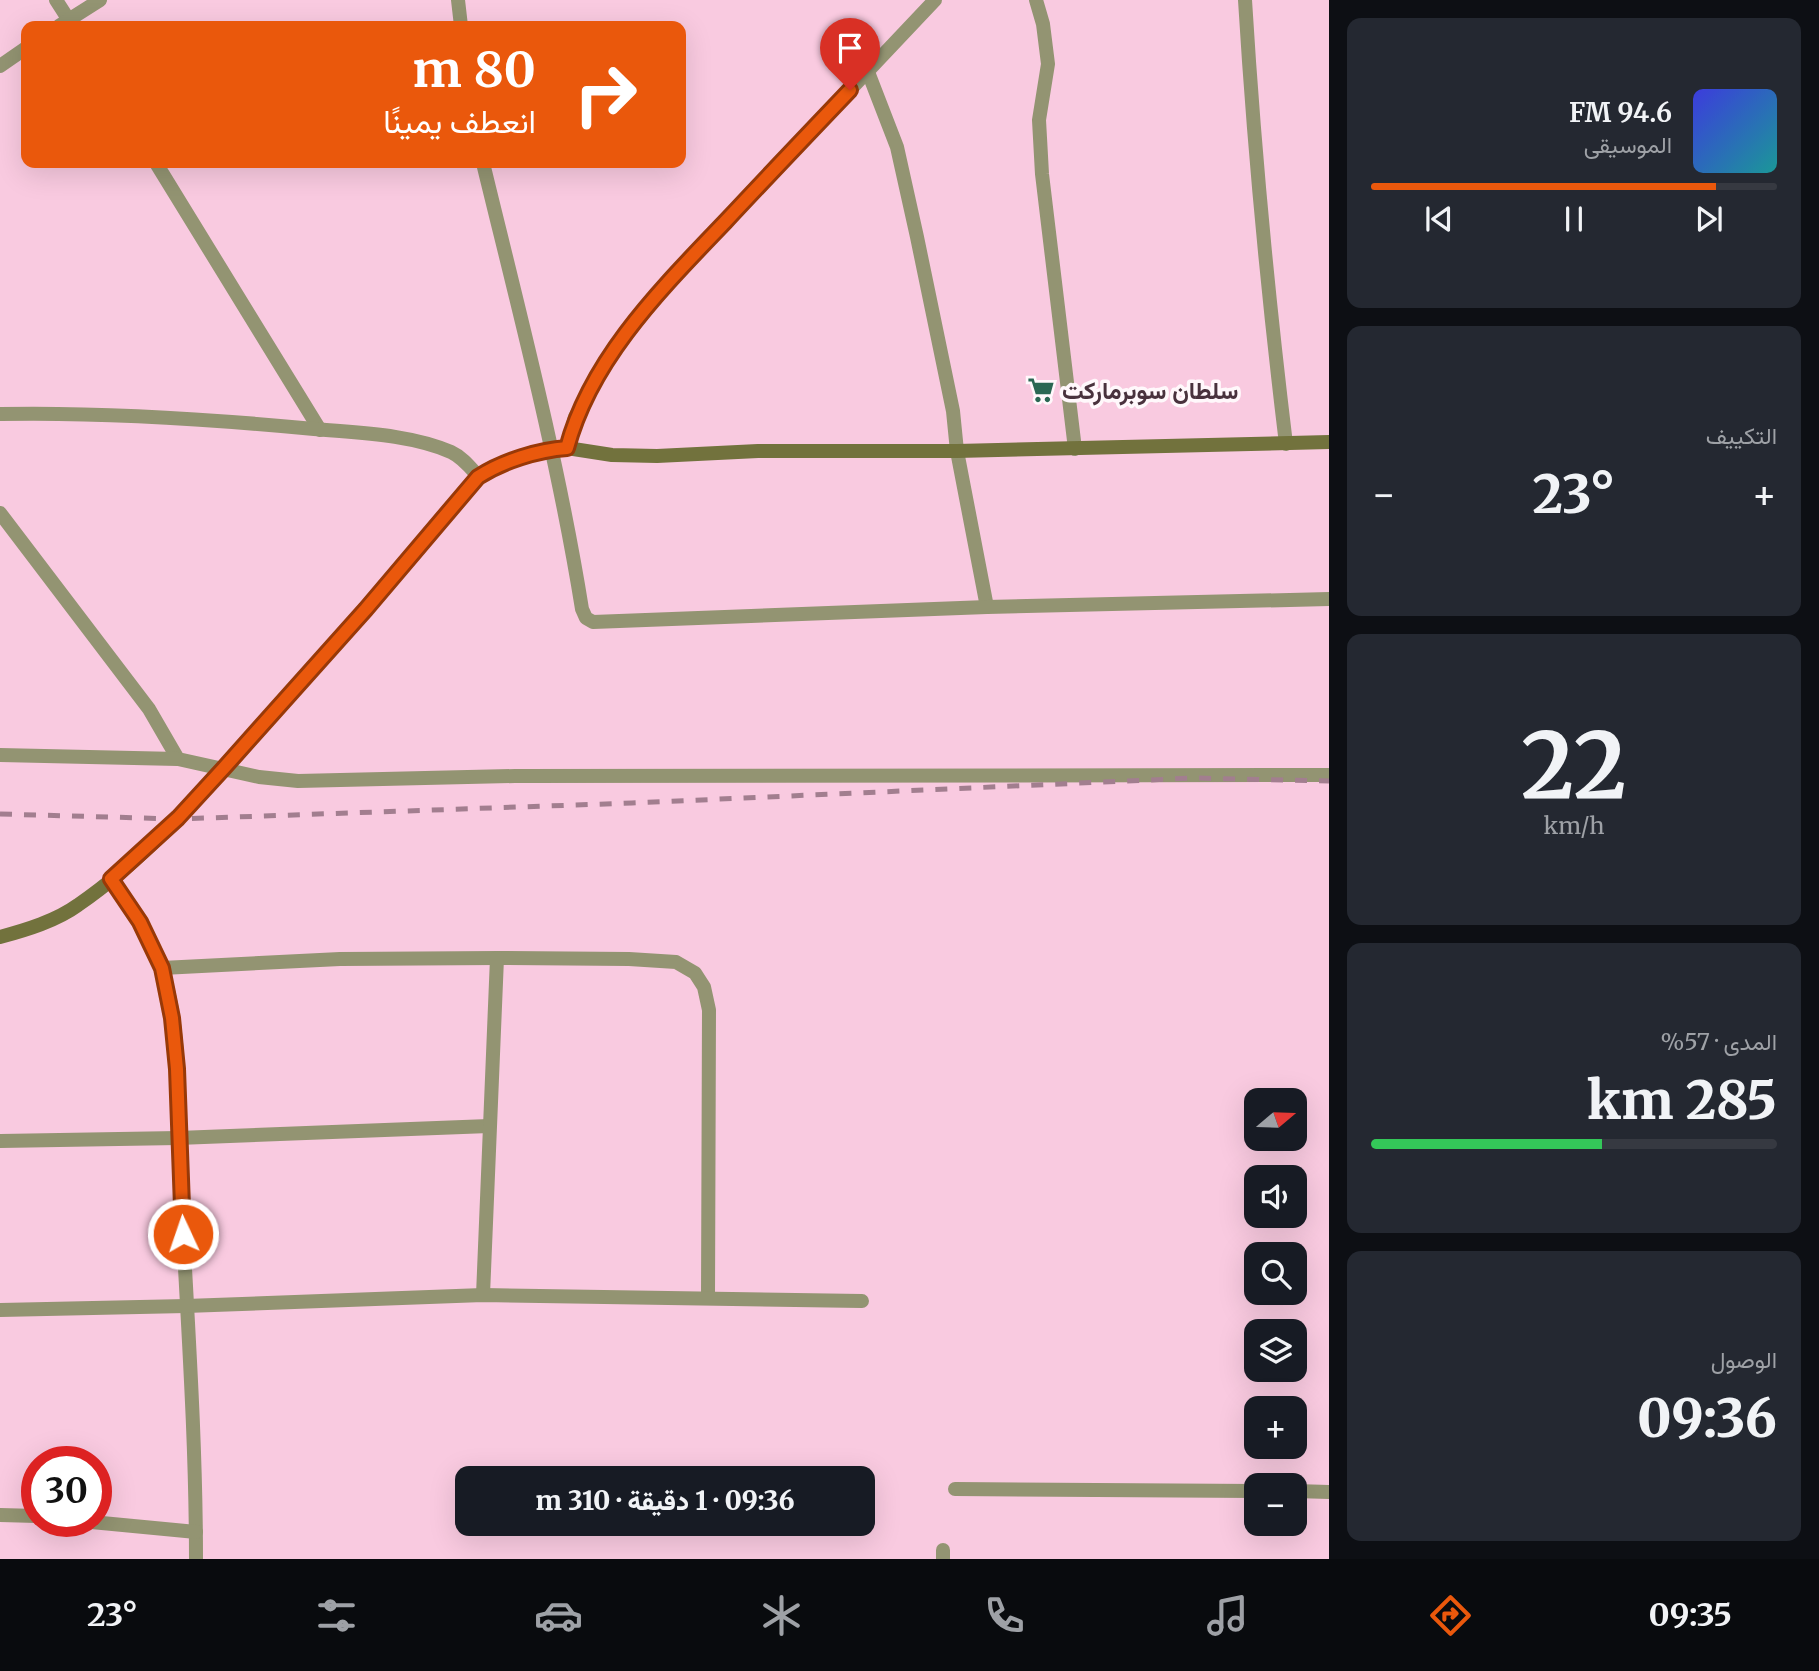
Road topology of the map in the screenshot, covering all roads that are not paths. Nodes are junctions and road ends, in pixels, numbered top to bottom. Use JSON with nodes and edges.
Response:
{"nodes":[{"id":1,"x":56,"y":0,"type":"edge"},
{"id":2,"x":100,"y":0,"type":"edge"},
{"id":3,"x":458,"y":0,"type":"edge"},
{"id":4,"x":935,"y":0,"type":"edge"},
{"id":5,"x":1037,"y":0,"type":"edge"},
{"id":6,"x":1245,"y":0,"type":"edge"},
{"id":7,"x":66,"y":21,"type":"edge"},
{"id":8,"x":71,"y":21,"type":"edge"},
{"id":9,"x":460,"y":21,"type":"edge"},
{"id":10,"x":21,"y":51,"type":"edge"},
{"id":11,"x":0,"y":66,"type":"edge"},
{"id":12,"x":867,"y":72,"type":"junction"},
{"id":13,"x":159,"y":168,"type":"edge"},
{"id":14,"x":484,"y":168,"type":"edge"},
{"id":15,"x":0,"y":414,"type":"edge"},
{"id":16,"x":320,"y":430,"type":"junction"},
{"id":17,"x":1329,"y":442,"type":"edge"},
{"id":18,"x":1286,"y":444,"type":"junction"},
{"id":19,"x":567,"y":448,"type":"junction"},
{"id":20,"x":552,"y":449,"type":"junction"},
{"id":21,"x":1075,"y":449,"type":"junction"},
{"id":22,"x":957,"y":451,"type":"junction"},
{"id":23,"x":478,"y":477,"type":"junction"},
{"id":24,"x":0,"y":513,"type":"edge"},
{"id":25,"x":1329,"y":599,"type":"edge"},
{"id":26,"x":987,"y":607,"type":"junction"},
{"id":27,"x":0,"y":755,"type":"edge"},
{"id":28,"x":178,"y":759,"type":"junction"},
{"id":29,"x":223,"y":769,"type":"junction"},
{"id":30,"x":1329,"y":775,"type":"edge"},
{"id":31,"x":111,"y":879,"type":"junction"},
{"id":32,"x":0,"y":937,"type":"edge"},
{"id":33,"x":497,"y":958,"type":"junction"},
{"id":34,"x":162,"y":968,"type":"junction"},
{"id":35,"x":489,"y":1126,"type":"junction"},
{"id":36,"x":178,"y":1138,"type":"junction"},
{"id":37,"x":0,"y":1141,"type":"edge"},
{"id":38,"x":482,"y":1295,"type":"junction"},
{"id":39,"x":708,"y":1298,"type":"junction"},
{"id":40,"x":862,"y":1301,"type":"dead end"},
{"id":41,"x":186,"y":1306,"type":"junction"},
{"id":42,"x":0,"y":1310,"type":"edge"},
{"id":43,"x":955,"y":1489,"type":"dead end"},
{"id":44,"x":1244,"y":1491,"type":"edge"},
{"id":45,"x":1307,"y":1492,"type":"edge"},
{"id":46,"x":1329,"y":1492,"type":"edge"},
{"id":47,"x":0,"y":1515,"type":"edge"},
{"id":48,"x":21,"y":1516,"type":"edge"},
{"id":49,"x":112,"y":1524,"type":"edge"},
{"id":50,"x":196,"y":1532,"type":"junction"},
{"id":51,"x":196,"y":1559,"type":"edge"}],
"edges":[{"from":1,"to":7,"type":"street"},
{"from":2,"to":8,"type":"street"},
{"from":3,"to":9,"type":"street"},
{"from":4,"to":12,"type":"street"},
{"from":5,"to":21,"type":"street"},
{"from":6,"to":18,"type":"street"},
{"from":10,"to":11,"type":"street"},
{"from":12,"to":19,"type":"street"},
{"from":12,"to":22,"type":"street"},
{"from":13,"to":16,"type":"street"},
{"from":14,"to":20,"type":"street"},
{"from":15,"to":16,"type":"street"},
{"from":16,"to":23,"type":"street"},
{"from":17,"to":18,"type":"main road"},
{"from":18,"to":21,"type":"main road"},
{"from":19,"to":20,"type":"main road"},
{"from":19,"to":22,"type":"main road"},
{"from":20,"to":23,"type":"main road"},
{"from":20,"to":26,"type":"street"},
{"from":21,"to":22,"type":"main road"},
{"from":22,"to":26,"type":"street"},
{"from":23,"to":29,"type":"main road"},
{"from":24,"to":28,"type":"street"},
{"from":25,"to":26,"type":"street"},
{"from":27,"to":28,"type":"street"},
{"from":28,"to":29,"type":"street"},
{"from":29,"to":30,"type":"street"},
{"from":29,"to":31,"type":"main road"},
{"from":31,"to":32,"type":"main road"},
{"from":31,"to":34,"type":"street"},
{"from":33,"to":34,"type":"street"},
{"from":33,"to":35,"type":"street"},
{"from":33,"to":39,"type":"street"},
{"from":34,"to":36,"type":"street"},
{"from":35,"to":36,"type":"street"},
{"from":35,"to":38,"type":"street"},
{"from":36,"to":37,"type":"street"},
{"from":36,"to":41,"type":"street"},
{"from":38,"to":39,"type":"street"},
{"from":38,"to":41,"type":"street"},
{"from":39,"to":40,"type":"street"},
{"from":41,"to":42,"type":"street"},
{"from":41,"to":50,"type":"street"},
{"from":43,"to":44,"type":"street"},
{"from":45,"to":46,"type":"street"},
{"from":47,"to":48,"type":"street"},
{"from":49,"to":50,"type":"street"},
{"from":50,"to":51,"type":"street"}]}
